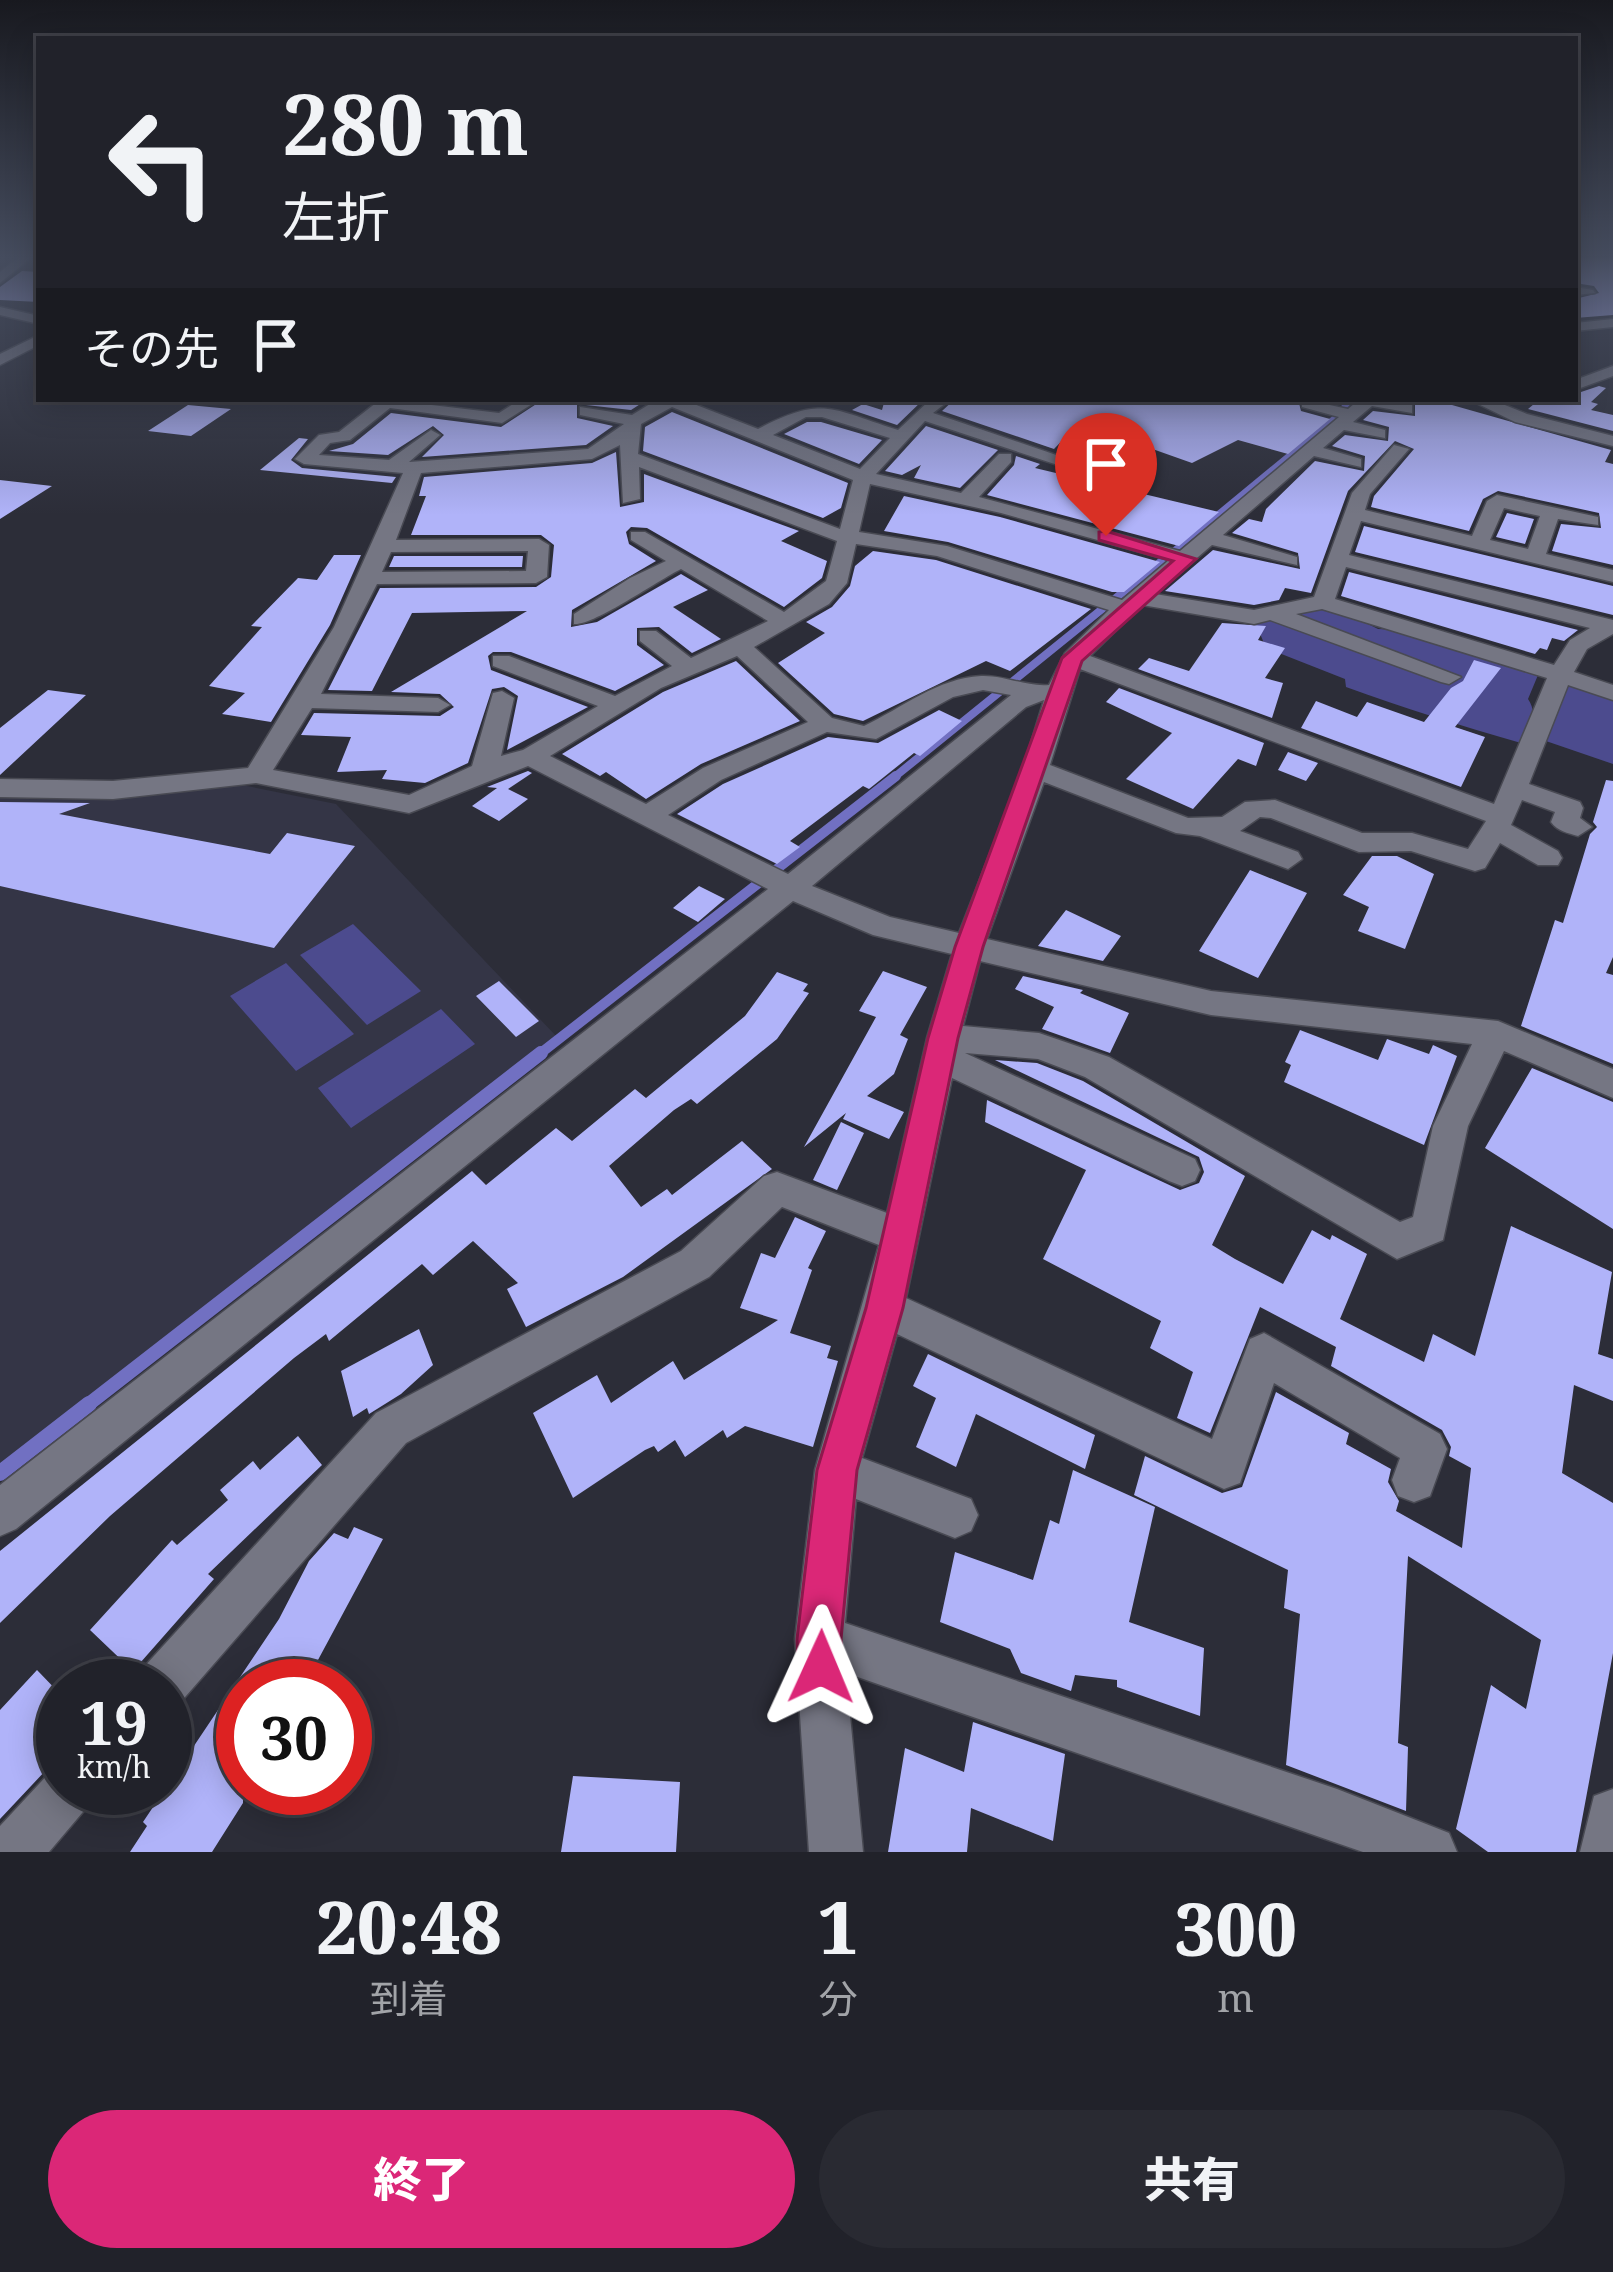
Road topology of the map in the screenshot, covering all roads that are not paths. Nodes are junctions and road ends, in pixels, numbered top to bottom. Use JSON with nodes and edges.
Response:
{"nodes":[{"id":1,"x":33,"y":342,"type":"edge"},
{"id":2,"x":0,"y":360,"type":"edge"},
{"id":3,"x":1613,"y":371,"type":"edge"},
{"id":4,"x":1578,"y":384,"type":"edge"},
{"id":5,"x":1578,"y":386,"type":"edge"},
{"id":6,"x":1613,"y":395,"type":"edge"},
{"id":7,"x":527,"y":402,"type":"edge"},
{"id":8,"x":666,"y":402,"type":"edge"},
{"id":9,"x":674,"y":402,"type":"edge"},
{"id":10,"x":1366,"y":402,"type":"edge"},
{"id":11,"x":1379,"y":402,"type":"edge"},
{"id":12,"x":1504,"y":403,"type":"edge"},
{"id":13,"x":1308,"y":404,"type":"dead end"},
{"id":14,"x":926,"y":405,"type":"edge"},
{"id":15,"x":1406,"y":410,"type":"dead end"},
{"id":16,"x":586,"y":411,"type":"dead end"},
{"id":17,"x":1347,"y":419,"type":"junction"},
{"id":18,"x":631,"y":427,"type":"junction"},
{"id":19,"x":1379,"y":434,"type":"dead end"},
{"id":20,"x":431,"y":435,"type":"dead end"},
{"id":21,"x":760,"y":435,"type":"junction"},
{"id":22,"x":901,"y":436,"type":"junction"},
{"id":23,"x":1613,"y":440,"type":"edge"},
{"id":24,"x":1400,"y":449,"type":"dead end"},
{"id":25,"x":1005,"y":458,"type":"dead end"},
{"id":26,"x":1302,"y":458,"type":"junction"},
{"id":27,"x":1354,"y":463,"type":"dead end"},
{"id":28,"x":629,"y":465,"type":"junction"},
{"id":29,"x":403,"y":467,"type":"junction"},
{"id":30,"x":1100,"y":472,"type":"dead end"},
{"id":31,"x":1334,"y":476,"type":"dead end"},
{"id":32,"x":863,"y":477,"type":"junction"},
{"id":33,"x":630,"y":499,"type":"dead end"},
{"id":34,"x":966,"y":499,"type":"junction"},
{"id":35,"x":1055,"y":499,"type":"dead end"},
{"id":36,"x":1551,"y":512,"type":"junction"},
{"id":37,"x":1354,"y":513,"type":"junction"},
{"id":38,"x":1035,"y":517,"type":"junction"},
{"id":39,"x":1124,"y":517,"type":"dead end"},
{"id":40,"x":1591,"y":521,"type":"dead end"},
{"id":41,"x":638,"y":536,"type":"dead end"},
{"id":42,"x":1106,"y":536,"type":"junction"},
{"id":43,"x":1210,"y":538,"type":"junction"},
{"id":44,"x":1479,"y":543,"type":"junction"},
{"id":45,"x":386,"y":546,"type":"junction"},
{"id":46,"x":847,"y":550,"type":"junction"},
{"id":47,"x":1335,"y":557,"type":"junction"},
{"id":48,"x":1534,"y":557,"type":"junction"},
{"id":49,"x":1187,"y":559,"type":"junction"},
{"id":50,"x":1290,"y":561,"type":"dead end"},
{"id":51,"x":680,"y":562,"type":"junction"},
{"id":52,"x":1613,"y":576,"type":"edge"},
{"id":53,"x":372,"y":578,"type":"junction"},
{"id":54,"x":1323,"y":602,"type":"junction"},
{"id":55,"x":1133,"y":604,"type":"junction"},
{"id":56,"x":1271,"y":614,"type":"junction"},
{"id":57,"x":582,"y":620,"type":"dead end"},
{"id":58,"x":784,"y":621,"type":"junction"},
{"id":59,"x":1610,"y":627,"type":"edge"},
{"id":60,"x":649,"y":636,"type":"dead end"},
{"id":61,"x":1578,"y":645,"type":"junction"},
{"id":62,"x":740,"y":646,"type":"junction"},
{"id":63,"x":501,"y":661,"type":"dead end"},
{"id":64,"x":689,"y":668,"type":"junction"},
{"id":65,"x":1610,"y":674,"type":"edge"},
{"id":66,"x":1560,"y":675,"type":"junction"},
{"id":67,"x":1449,"y":677,"type":"dead end"},
{"id":68,"x":1054,"y":682,"type":"junction"},
{"id":69,"x":502,"y":698,"type":"dead end"},
{"id":70,"x":305,"y":701,"type":"junction"},
{"id":71,"x":438,"y":705,"type":"dead end"},
{"id":72,"x":618,"y":705,"type":"junction"},
{"id":73,"x":824,"y":724,"type":"junction"},
{"id":74,"x":531,"y":758,"type":"junction"},
{"id":75,"x":485,"y":766,"type":"junction"},
{"id":76,"x":1036,"y":769,"type":"junction"},
{"id":77,"x":256,"y":775,"type":"junction"},
{"id":78,"x":0,"y":788,"type":"edge"},
{"id":79,"x":1514,"y":788,"type":"junction"},
{"id":80,"x":650,"y":815,"type":"junction"},
{"id":81,"x":1498,"y":822,"type":"junction"},
{"id":82,"x":1578,"y":826,"type":"dead end"},
{"id":83,"x":1209,"y":829,"type":"junction"},
{"id":84,"x":1548,"y":858,"type":"dead end"},
{"id":85,"x":1288,"y":859,"type":"dead end"},
{"id":86,"x":790,"y":888,"type":"junction"},
{"id":87,"x":969,"y":947,"type":"junction"},
{"id":88,"x":1498,"y":1034,"type":"junction"},
{"id":89,"x":941,"y":1047,"type":"junction"},
{"id":90,"x":1613,"y":1084,"type":"edge"},
{"id":91,"x":1182,"y":1170,"type":"dead end"},
{"id":92,"x":902,"y":1236,"type":"junction"},
{"id":93,"x":884,"y":1308,"type":"junction"},
{"id":94,"x":837,"y":1470,"type":"junction"},
{"id":95,"x":1414,"y":1480,"type":"dead end"},
{"id":96,"x":0,"y":1513,"type":"edge"},
{"id":97,"x":955,"y":1515,"type":"dead end"},
{"id":98,"x":819,"y":1639,"type":"junction"},
{"id":99,"x":185,"y":1659,"type":"edge"},
{"id":100,"x":46,"y":1815,"type":"edge"},
{"id":101,"x":1613,"y":1815,"type":"edge"},
{"id":102,"x":14,"y":1852,"type":"edge"},
{"id":103,"x":836,"y":1852,"type":"edge"},
{"id":104,"x":1430,"y":1852,"type":"edge"},
{"id":105,"x":1607,"y":1852,"type":"edge"}],
"edges":[{"from":1,"to":2,"type":"street"},
{"from":3,"to":4,"type":"street"},
{"from":5,"to":6,"type":"street"},
{"from":7,"to":29,"type":"street"},
{"from":8,"to":18,"type":"street"},
{"from":9,"to":21,"type":"street"},
{"from":10,"to":17,"type":"street"},
{"from":11,"to":15,"type":"street"},
{"from":12,"to":23,"type":"street"},
{"from":13,"to":17,"type":"street"},
{"from":14,"to":22,"type":"street"},
{"from":14,"to":30,"type":"street"},
{"from":16,"to":18,"type":"street"},
{"from":17,"to":19,"type":"street"},
{"from":17,"to":26,"type":"street"},
{"from":18,"to":28,"type":"street"},
{"from":18,"to":29,"type":"street"},
{"from":20,"to":29,"type":"street"},
{"from":21,"to":22,"type":"street"},
{"from":21,"to":32,"type":"street"},
{"from":22,"to":32,"type":"street"},
{"from":24,"to":37,"type":"street"},
{"from":25,"to":34,"type":"street"},
{"from":26,"to":27,"type":"street"},
{"from":26,"to":31,"type":"street"},
{"from":26,"to":43,"type":"street"},
{"from":28,"to":33,"type":"street"},
{"from":28,"to":46,"type":"street"},
{"from":29,"to":45,"type":"street"},
{"from":32,"to":34,"type":"street"},
{"from":32,"to":46,"type":"street"},
{"from":34,"to":38,"type":"street"},
{"from":35,"to":38,"type":"street"},
{"from":36,"to":40,"type":"street"},
{"from":36,"to":44,"type":"street"},
{"from":36,"to":48,"type":"street"},
{"from":37,"to":44,"type":"street"},
{"from":37,"to":47,"type":"street"},
{"from":38,"to":42,"type":"street"},
{"from":39,"to":42,"type":"street"},
{"from":41,"to":51,"type":"street"},
{"from":42,"to":49,"type":"street"},
{"from":43,"to":49,"type":"street"},
{"from":43,"to":50,"type":"street"},
{"from":44,"to":48,"type":"street"},
{"from":45,"to":53,"type":"street"},
{"from":45,"to":53,"type":"street"},
{"from":46,"to":55,"type":"street"},
{"from":46,"to":58,"type":"street"},
{"from":47,"to":54,"type":"street"},
{"from":47,"to":59,"type":"street"},
{"from":48,"to":52,"type":"street"},
{"from":49,"to":55,"type":"street"},
{"from":51,"to":57,"type":"street"},
{"from":51,"to":58,"type":"street"},
{"from":53,"to":70,"type":"street"},
{"from":54,"to":56,"type":"street"},
{"from":54,"to":66,"type":"street"},
{"from":55,"to":56,"type":"street"},
{"from":55,"to":68,"type":"street"},
{"from":56,"to":67,"type":"street"},
{"from":58,"to":62,"type":"street"},
{"from":59,"to":61,"type":"street"},
{"from":60,"to":64,"type":"street"},
{"from":61,"to":65,"type":"street"},
{"from":61,"to":66,"type":"street"},
{"from":62,"to":64,"type":"street"},
{"from":62,"to":73,"type":"street"},
{"from":63,"to":72,"type":"street"},
{"from":64,"to":72,"type":"street"},
{"from":65,"to":66,"type":"street"},
{"from":66,"to":79,"type":"street"},
{"from":68,"to":73,"type":"street"},
{"from":68,"to":76,"type":"street"},
{"from":68,"to":81,"type":"street"},
{"from":68,"to":86,"type":"street"},
{"from":69,"to":75,"type":"street"},
{"from":70,"to":71,"type":"street"},
{"from":70,"to":77,"type":"street"},
{"from":72,"to":74,"type":"street"},
{"from":73,"to":80,"type":"street"},
{"from":74,"to":75,"type":"street"},
{"from":74,"to":80,"type":"street"},
{"from":75,"to":77,"type":"street"},
{"from":76,"to":83,"type":"street"},
{"from":76,"to":87,"type":"street"},
{"from":77,"to":78,"type":"street"},
{"from":79,"to":81,"type":"street"},
{"from":79,"to":82,"type":"street"},
{"from":80,"to":86,"type":"street"},
{"from":81,"to":83,"type":"street"},
{"from":81,"to":84,"type":"street"},
{"from":83,"to":85,"type":"street"},
{"from":86,"to":87,"type":"street"},
{"from":86,"to":96,"type":"street"},
{"from":87,"to":88,"type":"street"},
{"from":87,"to":89,"type":"street"},
{"from":88,"to":89,"type":"street"},
{"from":88,"to":90,"type":"street"},
{"from":89,"to":91,"type":"street"},
{"from":89,"to":92,"type":"street"},
{"from":92,"to":93,"type":"street"},
{"from":92,"to":99,"type":"street"},
{"from":93,"to":94,"type":"street"},
{"from":93,"to":95,"type":"street"},
{"from":94,"to":97,"type":"street"},
{"from":94,"to":98,"type":"street"},
{"from":98,"to":103,"type":"street"},
{"from":98,"to":104,"type":"street"},
{"from":100,"to":102,"type":"street"},
{"from":101,"to":105,"type":"street"}]}
